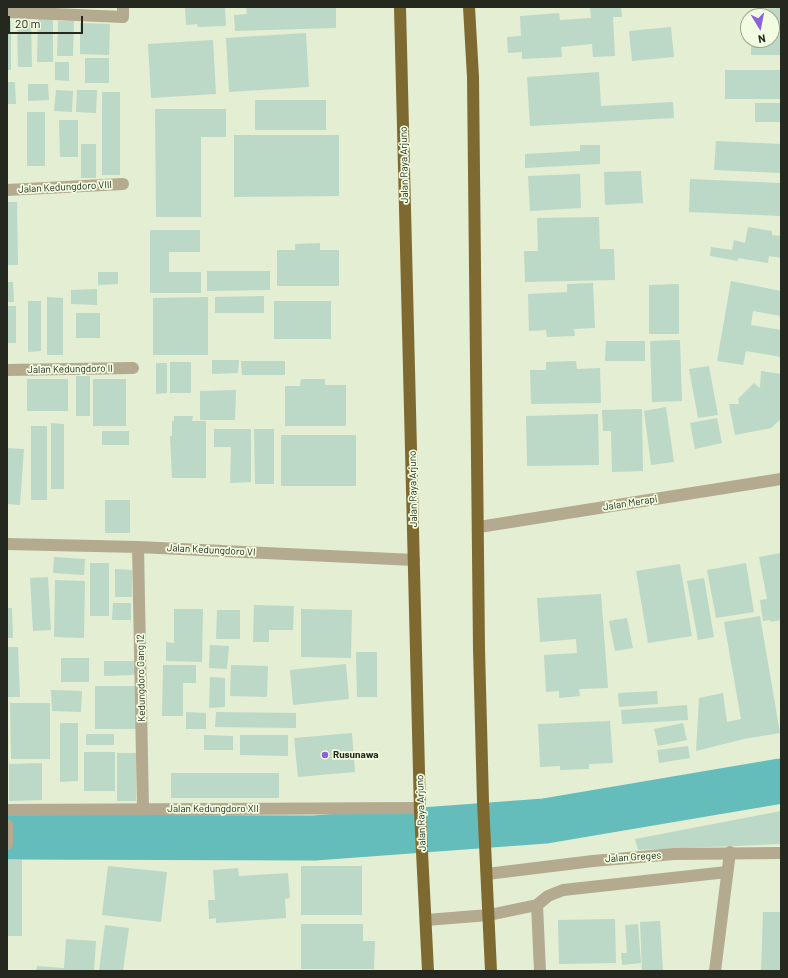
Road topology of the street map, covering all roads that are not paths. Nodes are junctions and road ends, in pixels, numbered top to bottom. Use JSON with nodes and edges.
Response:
{"nodes":[{"id":1,"x":400,"y":7,"type":"edge"},
{"id":2,"x":469,"y":7,"type":"edge"},
{"id":3,"x":7,"y":12,"type":"edge"},
{"id":4,"x":123,"y":12,"type":"edge"},
{"id":5,"x":123,"y":184,"type":"dead end"},
{"id":6,"x":7,"y":190,"type":"edge"},
{"id":7,"x":133,"y":368,"type":"dead end"},
{"id":8,"x":7,"y":370,"type":"edge"},
{"id":9,"x":781,"y":479,"type":"edge"},
{"id":10,"x":479,"y":527,"type":"junction"},
{"id":11,"x":7,"y":544,"type":"edge"},
{"id":12,"x":138,"y":547,"type":"junction"},
{"id":13,"x":414,"y":560,"type":"junction"},
{"id":14,"x":7,"y":810,"type":"edge"},
{"id":15,"x":143,"y":810,"type":"junction"},
{"id":16,"x":420,"y":810,"type":"junction"},
{"id":17,"x":7,"y":825,"type":"edge"},
{"id":18,"x":7,"y":840,"type":"edge"},
{"id":19,"x":7,"y":844,"type":"edge"},
{"id":20,"x":730,"y":852,"type":"junction"},
{"id":21,"x":781,"y":853,"type":"edge"},
{"id":22,"x":727,"y":872,"type":"junction"},
{"id":23,"x":487,"y":874,"type":"junction"},
{"id":24,"x":537,"y":905,"type":"junction"},
{"id":25,"x":489,"y":915,"type":"junction"},
{"id":26,"x":426,"y":920,"type":"junction"},
{"id":27,"x":428,"y":971,"type":"edge"},
{"id":28,"x":491,"y":971,"type":"edge"},
{"id":29,"x":540,"y":971,"type":"edge"},
{"id":30,"x":715,"y":971,"type":"edge"}],
"edges":[{"from":1,"to":13,"type":"highway","name":"Jalan Raya Arjuno"},
{"from":2,"to":10,"type":"highway"},
{"from":3,"to":4,"type":"street"},
{"from":5,"to":6,"type":"street","name":"Jalan Kedungdoro VIII"},
{"from":7,"to":8,"type":"street","name":"Jalan Kedungdoro II"},
{"from":9,"to":10,"type":"street","name":"Jalan Merapi"},
{"from":10,"to":23,"type":"highway"},
{"from":11,"to":12,"type":"street","name":"Jalan Kedungdoro VI"},
{"from":12,"to":13,"type":"street","name":"Jalan Kedungdoro VI"},
{"from":12,"to":15,"type":"street","name":"Kedungdoro Gang 12"},
{"from":13,"to":16,"type":"highway","name":"Jalan Raya Arjuno"},
{"from":14,"to":15,"type":"street","name":"Jalan Kedungdoro XII"},
{"from":15,"to":16,"type":"street","name":"Jalan Kedungdoro XII"},
{"from":16,"to":26,"type":"highway","name":"Jalan Raya Arjuno"},
{"from":17,"to":18,"type":"street"},
{"from":18,"to":19,"type":"street"},
{"from":20,"to":21,"type":"street","name":"Jalan Greges"},
{"from":20,"to":22,"type":"street"},
{"from":20,"to":23,"type":"street","name":"Jalan Greges"},
{"from":22,"to":24,"type":"street"},
{"from":22,"to":30,"type":"street"},
{"from":23,"to":25,"type":"highway"},
{"from":24,"to":25,"type":"street"},
{"from":24,"to":29,"type":"street"},
{"from":25,"to":26,"type":"street"},
{"from":25,"to":28,"type":"highway"},
{"from":26,"to":27,"type":"highway","name":"Jalan Raya Arjuno"}]}
